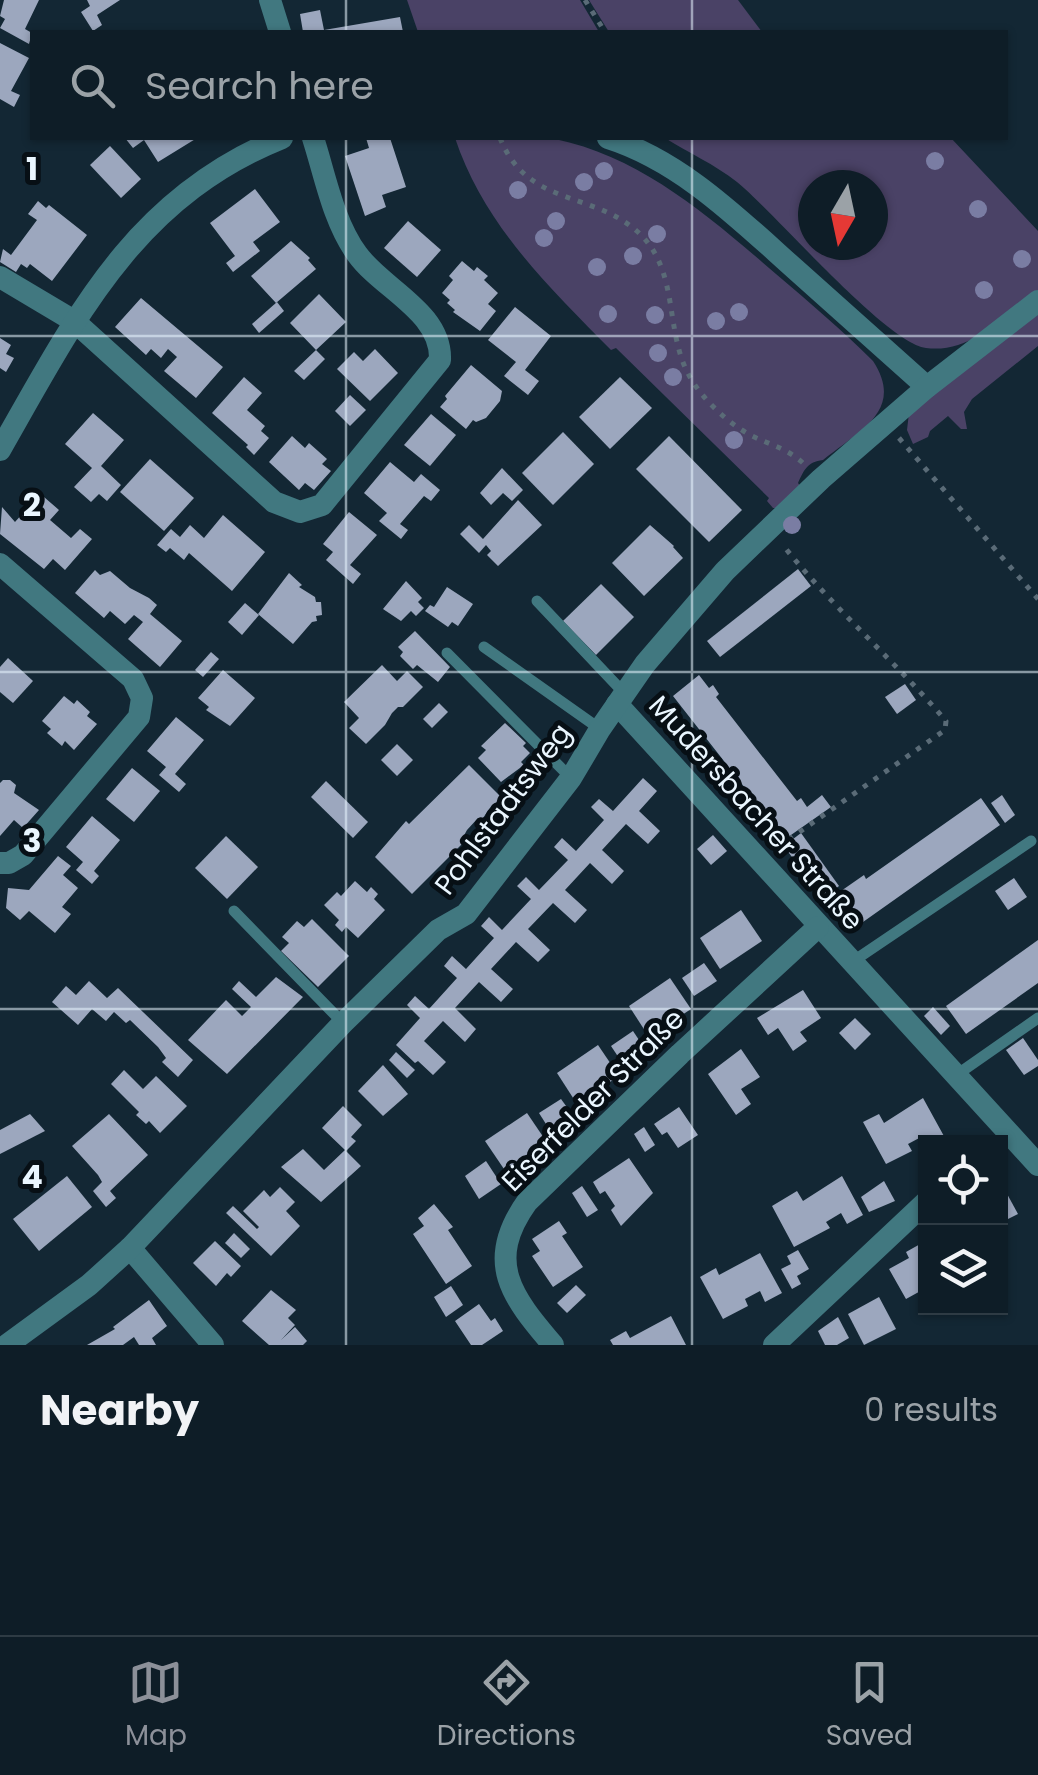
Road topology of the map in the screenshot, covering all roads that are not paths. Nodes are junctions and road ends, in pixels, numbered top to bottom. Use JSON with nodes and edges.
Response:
{"nodes":[{"id":1,"x":270,"y":0,"type":"edge"},
{"id":2,"x":279,"y":30,"type":"edge"},
{"id":3,"x":277,"y":140,"type":"edge"},
{"id":4,"x":314,"y":140,"type":"edge"},
{"id":5,"x":614,"y":140,"type":"edge"},
{"id":6,"x":0,"y":277,"type":"edge"},
{"id":7,"x":1038,"y":301,"type":"edge"},
{"id":8,"x":74,"y":321,"type":"junction"},
{"id":9,"x":926,"y":387,"type":"junction"},
{"id":10,"x":0,"y":450,"type":"edge"},
{"id":11,"x":0,"y":564,"type":"edge"},
{"id":12,"x":537,"y":601,"type":"dead end"},
{"id":13,"x":484,"y":647,"type":"dead end"},
{"id":14,"x":447,"y":653,"type":"dead end"},
{"id":15,"x":620,"y":698,"type":"junction"},
{"id":16,"x":600,"y":728,"type":"junction"},
{"id":17,"x":572,"y":778,"type":"junction"},
{"id":18,"x":1031,"y":841,"type":"dead end"},
{"id":19,"x":0,"y":863,"type":"edge"},
{"id":20,"x":234,"y":911,"type":"dead end"},
{"id":21,"x":818,"y":927,"type":"junction"},
{"id":22,"x":852,"y":962,"type":"junction"},
{"id":23,"x":1038,"y":1018,"type":"edge"},
{"id":24,"x":344,"y":1022,"type":"junction"},
{"id":25,"x":955,"y":1076,"type":"junction"},
{"id":26,"x":995,"y":1135,"type":"edge"},
{"id":27,"x":1008,"y":1144,"type":"edge"},
{"id":28,"x":1038,"y":1165,"type":"edge"},
{"id":29,"x":918,"y":1210,"type":"edge"},
{"id":30,"x":130,"y":1248,"type":"junction"},
{"id":31,"x":6,"y":1345,"type":"edge"},
{"id":32,"x":214,"y":1345,"type":"edge"},
{"id":33,"x":553,"y":1345,"type":"edge"},
{"id":34,"x":774,"y":1345,"type":"edge"}],
"edges":[{"from":1,"to":2,"type":"street"},
{"from":3,"to":8,"type":"street"},
{"from":4,"to":8,"type":"street"},
{"from":5,"to":9,"type":"street"},
{"from":6,"to":8,"type":"street"},
{"from":7,"to":9,"type":"street","name":"Pohlstadtsweg"},
{"from":8,"to":10,"type":"street"},
{"from":9,"to":15,"type":"street","name":"Pohlstadtsweg"},
{"from":11,"to":19,"type":"street"},
{"from":12,"to":15,"type":"lane"},
{"from":13,"to":16,"type":"lane"},
{"from":14,"to":17,"type":"lane"},
{"from":15,"to":16,"type":"street","name":"Pohlstadtsweg"},
{"from":15,"to":21,"type":"street","name":"Mudersbacher Straße"},
{"from":16,"to":17,"type":"street","name":"Pohlstadtsweg"},
{"from":17,"to":24,"type":"street","name":"Pohlstadtsweg"},
{"from":18,"to":22,"type":"lane","name":"Mudersbacher Straße"},
{"from":20,"to":24,"type":"lane"},
{"from":21,"to":22,"type":"street","name":"Mudersbacher Straße"},
{"from":21,"to":33,"type":"street","name":"Eiserfelder Straße"},
{"from":22,"to":25,"type":"street","name":"Mudersbacher Straße"},
{"from":23,"to":25,"type":"lane"},
{"from":24,"to":30,"type":"street","name":"Pohlstadtsweg"},
{"from":25,"to":26,"type":"street","name":"Mudersbacher Straße"},
{"from":27,"to":28,"type":"street","name":"Mudersbacher Straße"},
{"from":29,"to":34,"type":"street"},
{"from":30,"to":31,"type":"street","name":"Pohlstadtsweg"},
{"from":30,"to":32,"type":"street"}]}
